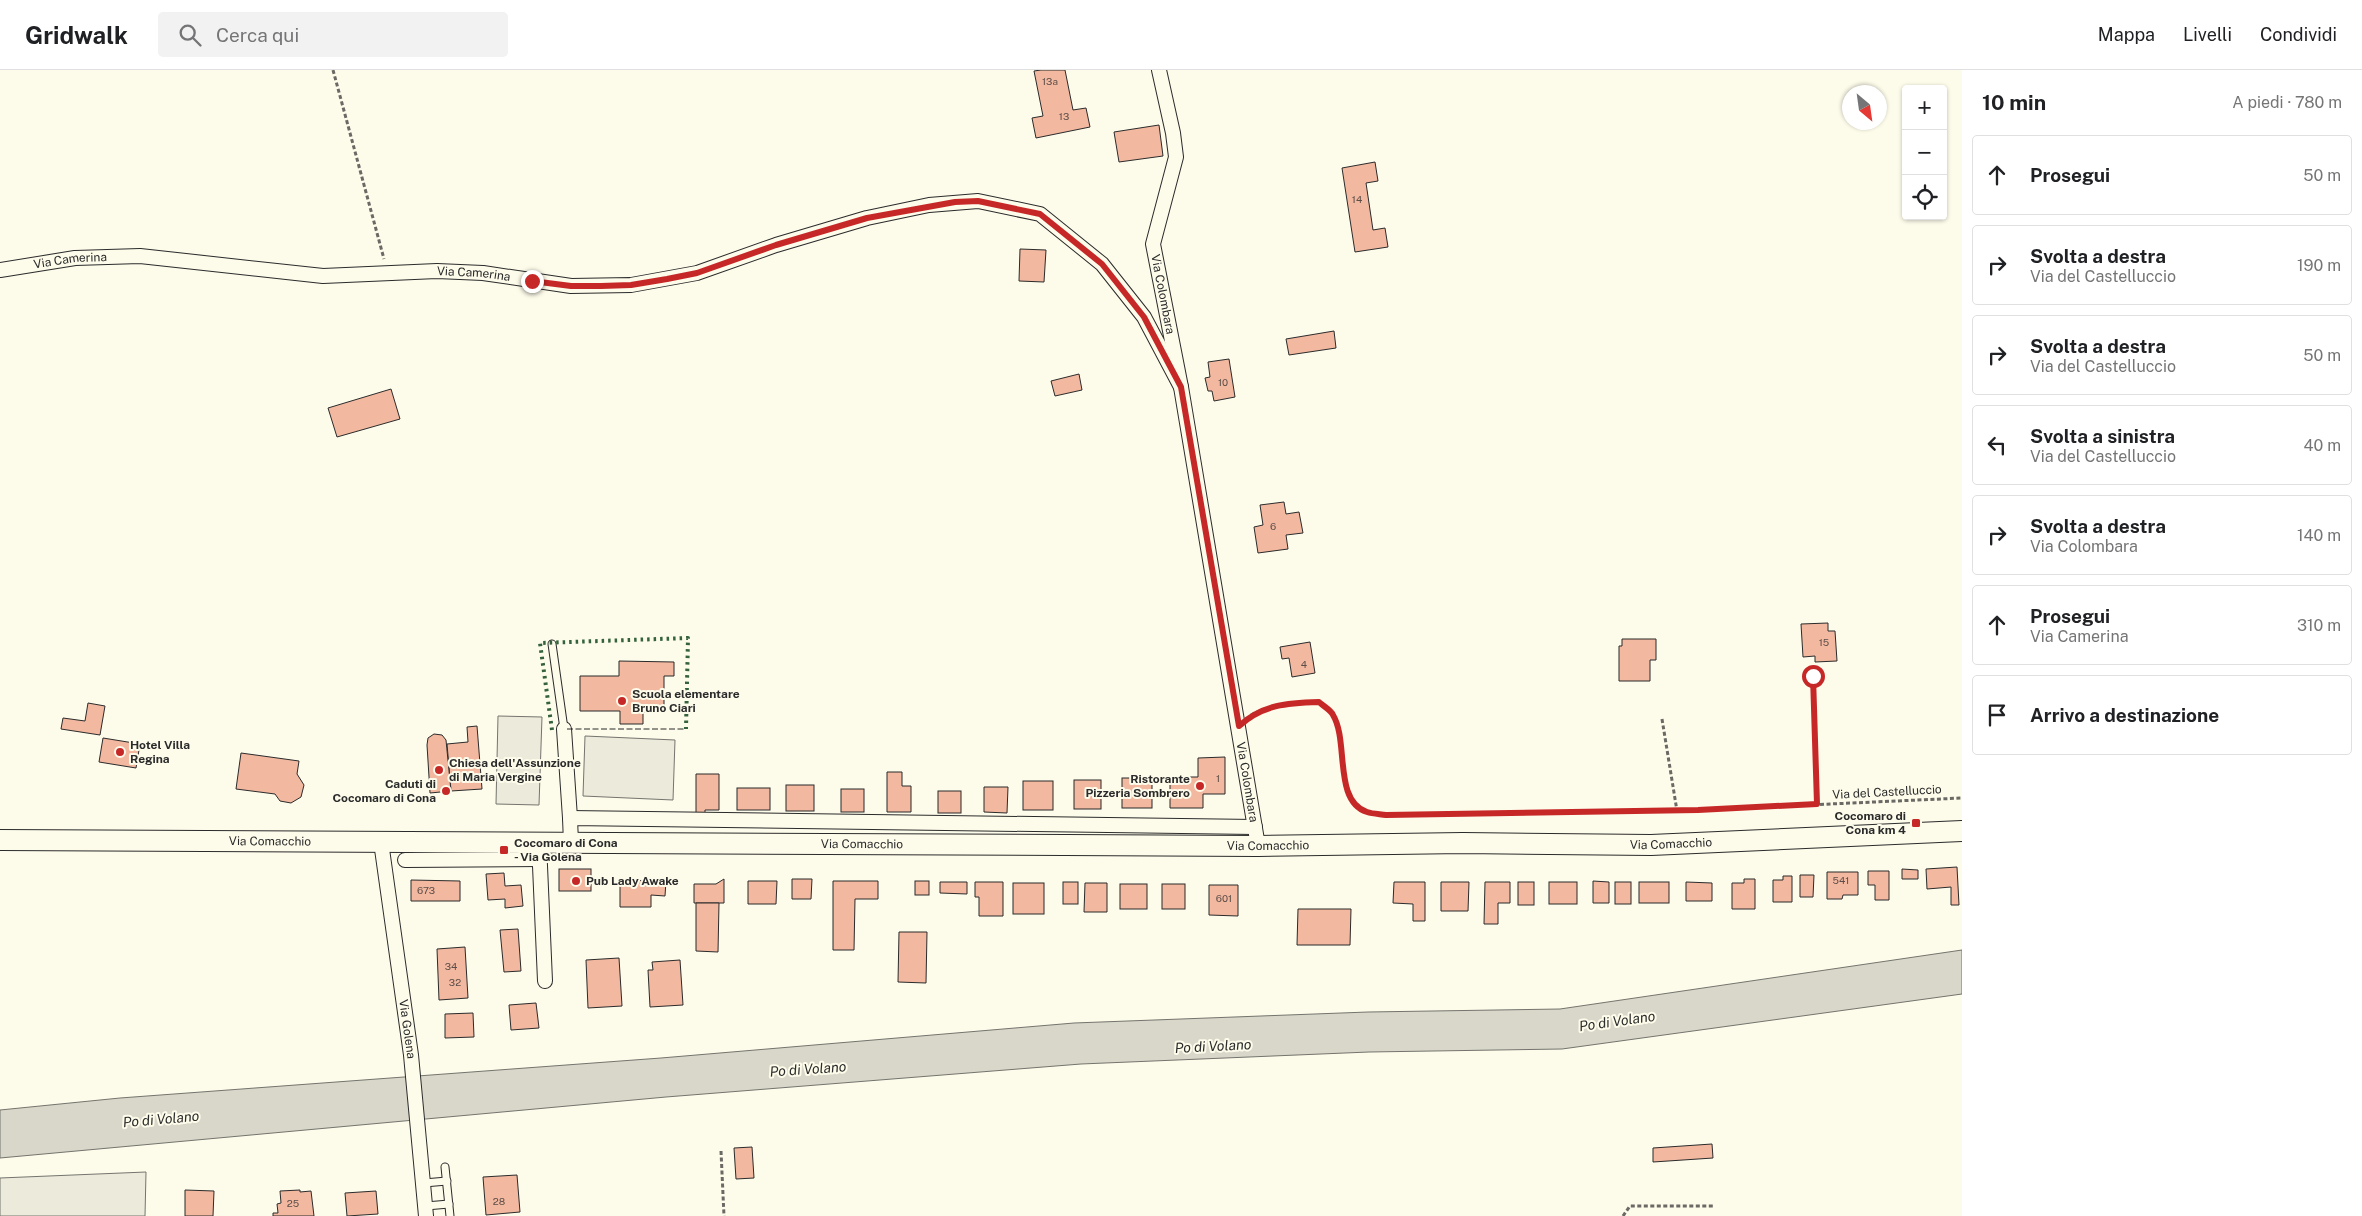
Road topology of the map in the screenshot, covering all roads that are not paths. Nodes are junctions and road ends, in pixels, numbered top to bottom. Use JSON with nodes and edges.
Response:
{"nodes":[{"id":1,"x":1159,"y":70,"type":"edge"},
{"id":2,"x":0,"y":270,"type":"edge"},
{"id":3,"x":1181,"y":387,"type":"junction"},
{"id":4,"x":552,"y":644,"type":"dead end"},
{"id":5,"x":564,"y":730,"type":"joint"},
{"id":6,"x":570,"y":818,"type":"junction"},
{"id":7,"x":690,"y":820,"type":"junction"},
{"id":8,"x":869,"y":822,"type":"junction"},
{"id":9,"x":1016,"y":824,"type":"junction"},
{"id":10,"x":1962,"y":831,"type":"edge"},
{"id":11,"x":1218,"y":836,"type":"junction"},
{"id":12,"x":1257,"y":836,"type":"junction"},
{"id":13,"x":0,"y":840,"type":"edge"},
{"id":14,"x":381,"y":842,"type":"junction"},
{"id":15,"x":571,"y":843,"type":"junction"},
{"id":16,"x":689,"y":843,"type":"junction"},
{"id":17,"x":868,"y":844,"type":"junction"},
{"id":18,"x":1015,"y":845,"type":"junction"},
{"id":19,"x":539,"y":851,"type":"junction"},
{"id":20,"x":404,"y":860,"type":"dead end"},
{"id":21,"x":546,"y":980,"type":"dead end"},
{"id":22,"x":445,"y":1167,"type":"dead end"},
{"id":23,"x":447,"y":1181,"type":"junction"},
{"id":24,"x":424,"y":1183,"type":"junction"},
{"id":25,"x":449,"y":1204,"type":"junction"},
{"id":26,"x":426,"y":1211,"type":"edge"},
{"id":27,"x":450,"y":1216,"type":"edge"}],
"edges":[{"from":1,"to":3,"type":"street","name":"Via Colombara"},
{"from":2,"to":3,"type":"street","name":"Via Camerina"},
{"from":3,"to":12,"type":"street","name":"Via Colombara"},
{"from":4,"to":5,"type":"lane"},
{"from":5,"to":6,"type":"street"},
{"from":6,"to":7,"type":"street","name":"Via Comacchio"},
{"from":6,"to":15,"type":"street"},
{"from":7,"to":8,"type":"street","name":"Via Comacchio"},
{"from":7,"to":16,"type":"street"},
{"from":8,"to":9,"type":"street","name":"Via Comacchio"},
{"from":8,"to":17,"type":"street"},
{"from":9,"to":11,"type":"street","name":"Via Comacchio"},
{"from":9,"to":18,"type":"street"},
{"from":10,"to":12,"type":"main road","name":"Via Comacchio"},
{"from":11,"to":12,"type":"main road","name":"Via Comacchio"},
{"from":11,"to":18,"type":"main road","name":"Via Comacchio"},
{"from":13,"to":14,"type":"main road","name":"Via Comacchio"},
{"from":14,"to":19,"type":"main road","name":"Via Comacchio"},
{"from":14,"to":24,"type":"street","name":"Via Golena"},
{"from":15,"to":16,"type":"main road","name":"Via Comacchio"},
{"from":15,"to":19,"type":"main road","name":"Via Comacchio"},
{"from":16,"to":17,"type":"main road","name":"Via Comacchio"},
{"from":17,"to":18,"type":"main road","name":"Via Comacchio"},
{"from":19,"to":20,"type":"street","name":"Via Comacchio"},
{"from":19,"to":21,"type":"street"},
{"from":22,"to":23,"type":"lane"},
{"from":23,"to":24,"type":"lane"},
{"from":23,"to":25,"type":"lane"},
{"from":24,"to":26,"type":"street","name":"Via Golena"},
{"from":25,"to":26,"type":"lane"},
{"from":25,"to":27,"type":"lane"}]}
